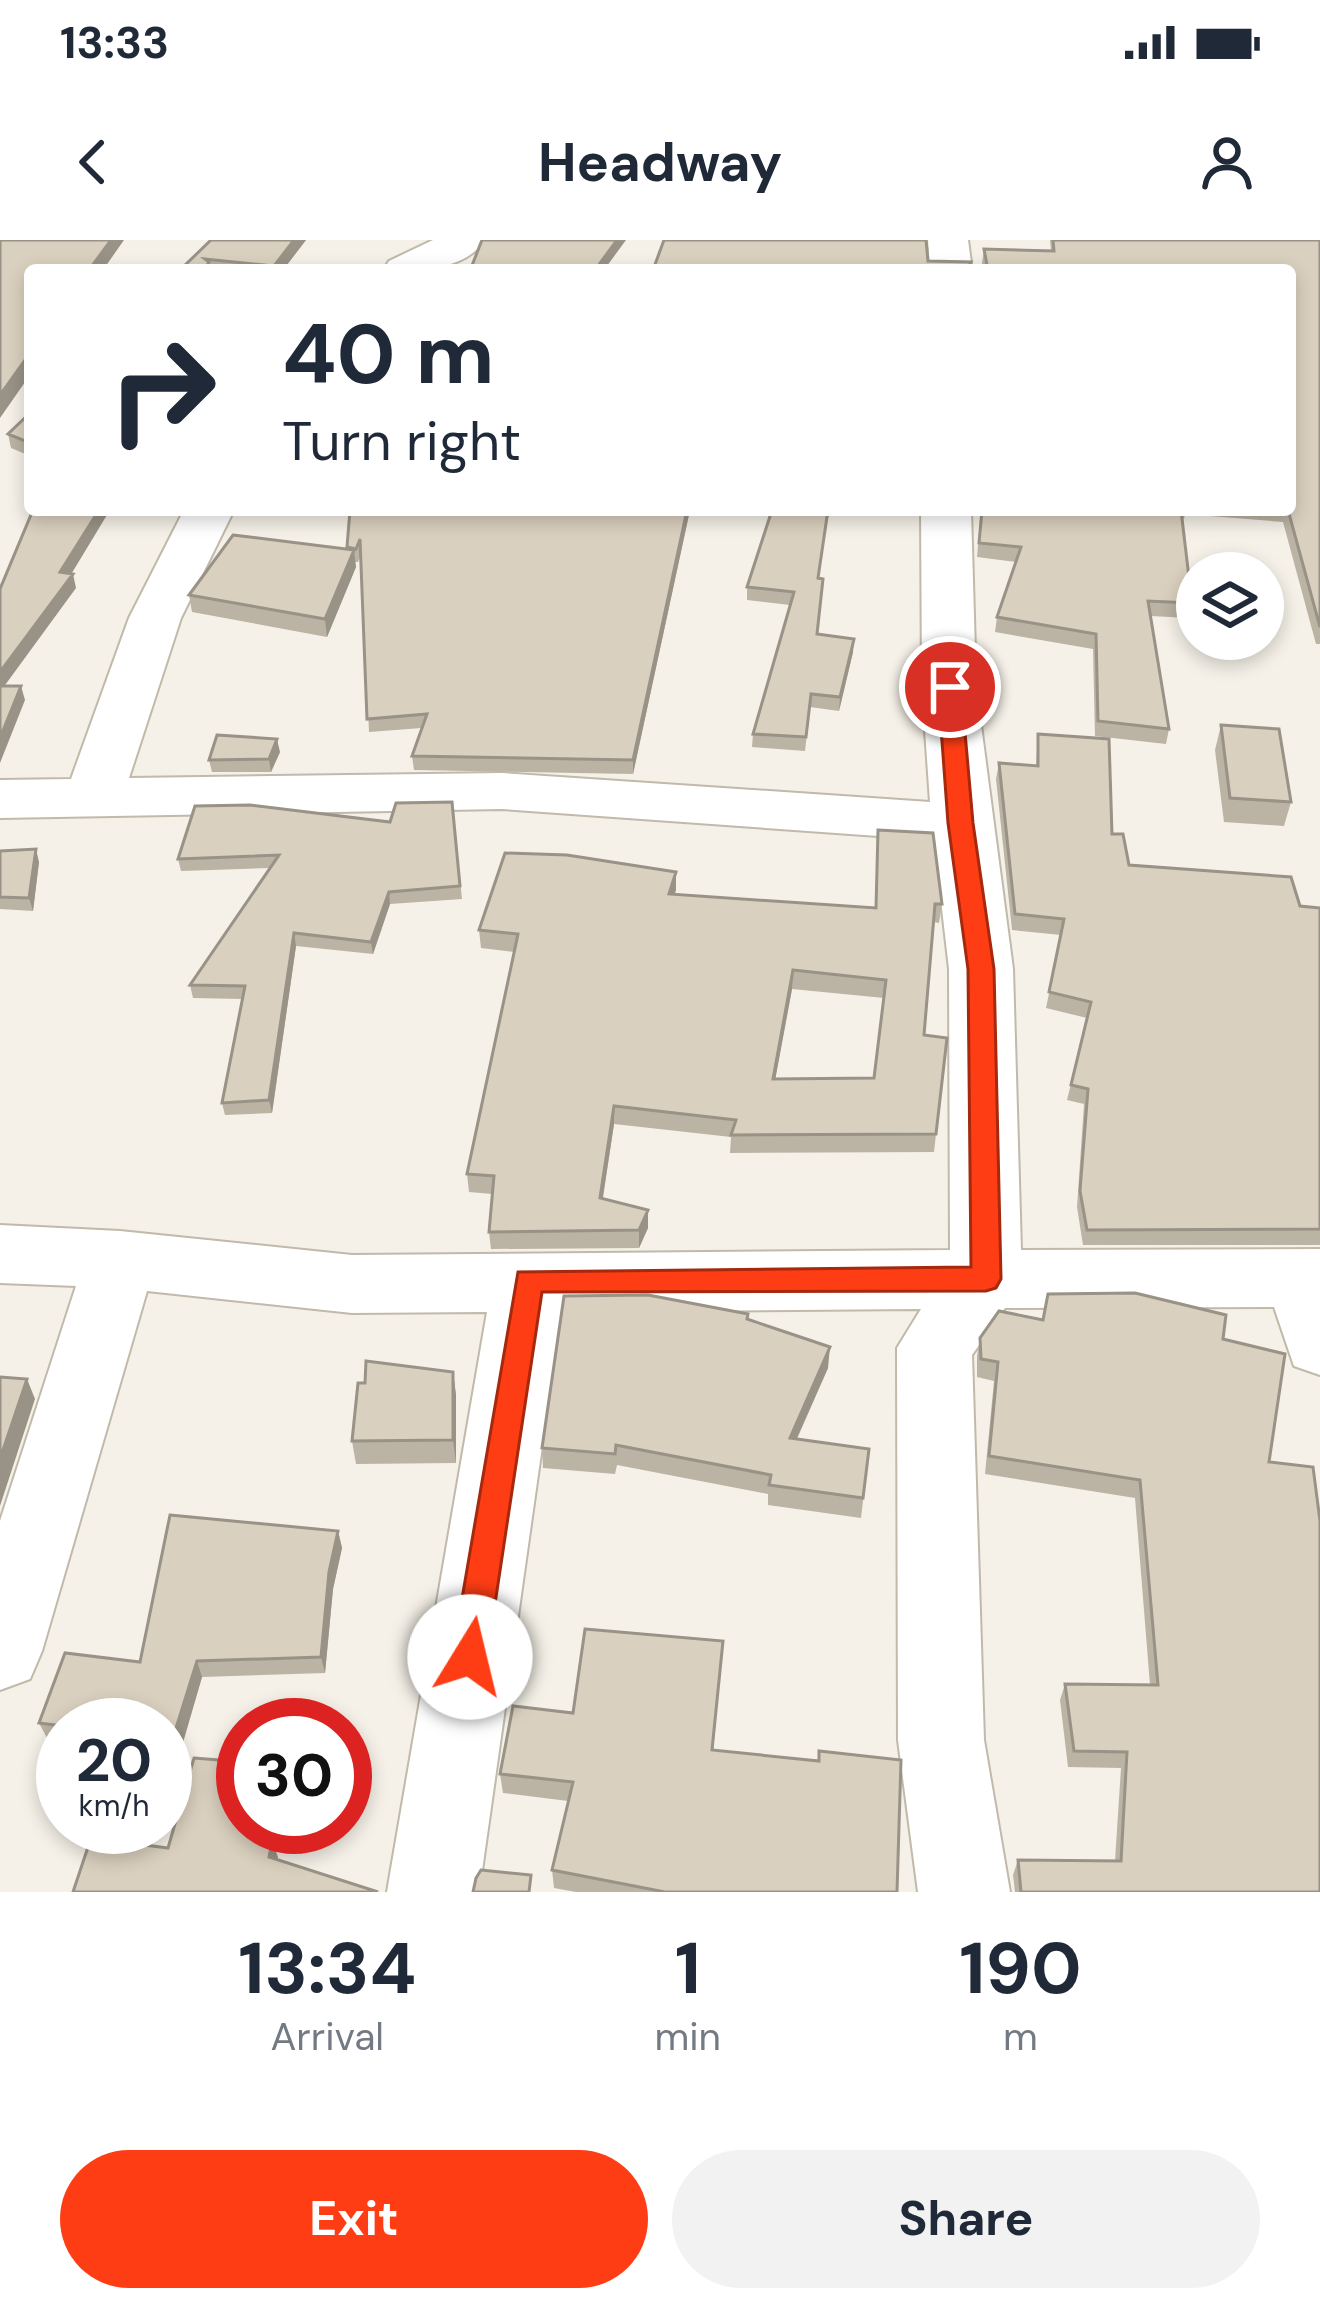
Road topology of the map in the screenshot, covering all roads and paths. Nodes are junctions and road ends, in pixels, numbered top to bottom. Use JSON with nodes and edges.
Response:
{"nodes":[{"id":1,"x":465,"y":240,"type":"edge"},
{"id":2,"x":416,"y":264,"type":"edge"},
{"id":3,"x":206,"y":516,"type":"edge"},
{"id":4,"x":946,"y":516,"type":"edge"},
{"id":5,"x":94,"y":796,"type":"junction"},
{"id":6,"x":0,"y":799,"type":"edge"},
{"id":7,"x":961,"y":823,"type":"junction"},
{"id":8,"x":0,"y":1255,"type":"edge"},
{"id":9,"x":120,"y":1260,"type":"junction"},
{"id":10,"x":986,"y":1279,"type":"junction"},
{"id":11,"x":529,"y":1280,"type":"junction"},
{"id":12,"x":1314,"y":1300,"type":"edge"},
{"id":13,"x":0,"y":1651,"type":"edge"},
{"id":14,"x":433,"y":1892,"type":"edge"},
{"id":15,"x":964,"y":1892,"type":"edge"}],
"edges":[{"from":1,"to":2,"type":"street"},
{"from":3,"to":5,"type":"street"},
{"from":4,"to":7,"type":"street"},
{"from":5,"to":6,"type":"street"},
{"from":5,"to":7,"type":"street"},
{"from":7,"to":10,"type":"street"},
{"from":8,"to":9,"type":"street"},
{"from":9,"to":11,"type":"street"},
{"from":9,"to":13,"type":"street"},
{"from":10,"to":11,"type":"street"},
{"from":10,"to":12,"type":"street"},
{"from":10,"to":15,"type":"street"},
{"from":11,"to":14,"type":"street"}]}
